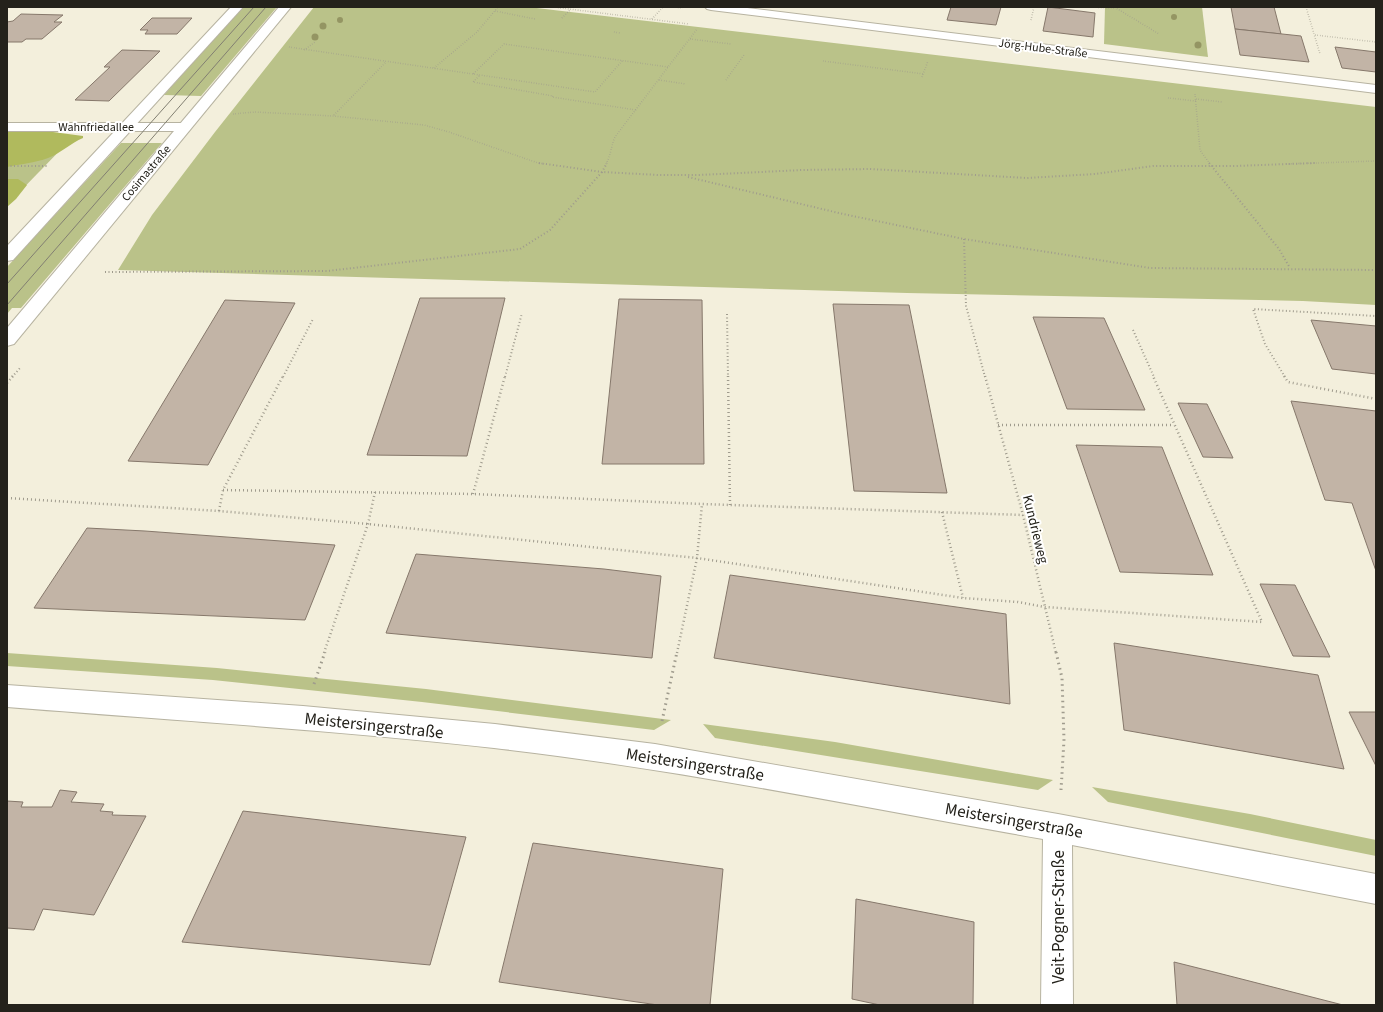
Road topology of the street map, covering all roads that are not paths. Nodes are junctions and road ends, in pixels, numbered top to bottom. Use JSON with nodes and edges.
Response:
{"nodes":[{"id":1,"x":237,"y":7,"type":"edge"},
{"id":2,"x":285,"y":7,"type":"edge"},
{"id":3,"x":711,"y":7,"type":"edge"},
{"id":4,"x":1376,"y":89,"type":"edge"},
{"id":5,"x":7,"y":127,"type":"edge"},
{"id":6,"x":125,"y":127,"type":"junction"},
{"id":7,"x":184,"y":127,"type":"junction"},
{"id":8,"x":7,"y":256,"type":"edge"},
{"id":9,"x":7,"y":340,"type":"edge"},
{"id":10,"x":7,"y":696,"type":"edge"},
{"id":11,"x":1058,"y":828,"type":"junction"},
{"id":12,"x":1376,"y":888,"type":"edge"},
{"id":13,"x":1057,"y":1005,"type":"edge"}],
"edges":[{"from":1,"to":6,"type":"street"},
{"from":2,"to":7,"type":"street","name":"Cosimastraße"},
{"from":3,"to":4,"type":"street","name":"Jörg-Hube-Straße"},
{"from":5,"to":6,"type":"street","name":"Wahnfriedallee"},
{"from":6,"to":7,"type":"street","name":"Wahnfriedallee"},
{"from":6,"to":8,"type":"street"},
{"from":7,"to":9,"type":"street","name":"Cosimastraße"},
{"from":10,"to":11,"type":"street","name":"Meistersingerstraße"},
{"from":11,"to":12,"type":"street","name":"Meistersingerstraße"},
{"from":11,"to":13,"type":"street","name":"Veit-Pogner-Straße"}]}
